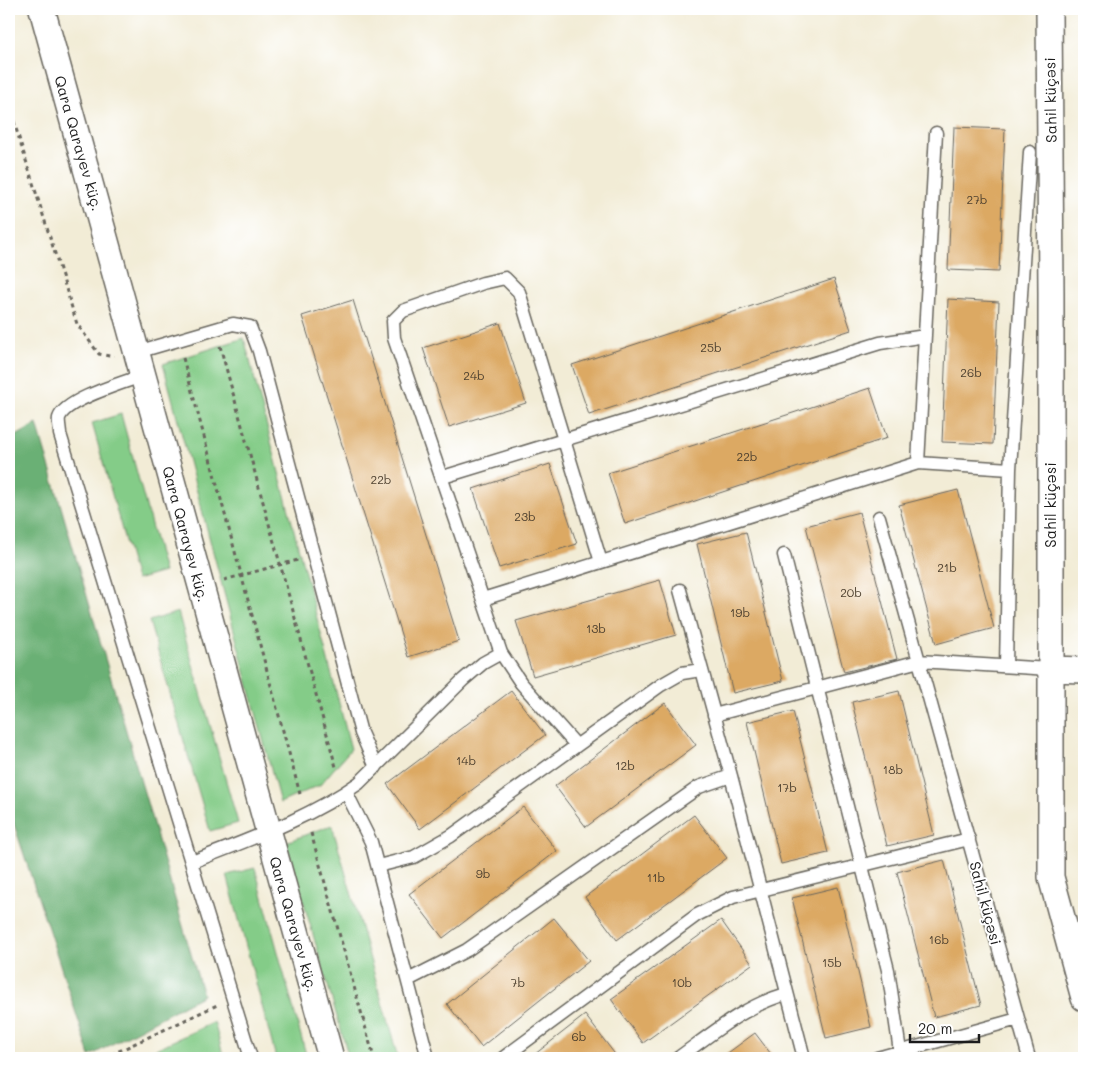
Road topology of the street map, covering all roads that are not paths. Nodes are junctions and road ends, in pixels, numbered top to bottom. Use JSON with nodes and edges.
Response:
{"nodes":[{"id":1,"x":42,"y":9,"type":"edge"},
{"id":2,"x":1049,"y":9,"type":"edge"},
{"id":3,"x":936,"y":133,"type":"dead end"},
{"id":4,"x":1030,"y":152,"type":"dead end"},
{"id":5,"x":925,"y":336,"type":"junction"},
{"id":6,"x":141,"y":364,"type":"junction"},
{"id":7,"x":563,"y":440,"type":"junction"},
{"id":8,"x":918,"y":463,"type":"junction"},
{"id":9,"x":1010,"y":469,"type":"junction"},
{"id":10,"x":443,"y":477,"type":"junction"},
{"id":11,"x":879,"y":517,"type":"dead end"},
{"id":12,"x":784,"y":555,"type":"dead end"},
{"id":13,"x":602,"y":562,"type":"junction"},
{"id":14,"x":680,"y":590,"type":"dead end"},
{"id":15,"x":482,"y":599,"type":"junction"},
{"id":16,"x":501,"y":652,"type":"junction"},
{"id":17,"x":919,"y":661,"type":"junction"},
{"id":18,"x":1006,"y":666,"type":"junction"},
{"id":19,"x":1049,"y":668,"type":"junction"},
{"id":20,"x":701,"y":670,"type":"junction"},
{"id":21,"x":1084,"y":670,"type":"edge"},
{"id":22,"x":818,"y":688,"type":"junction"},
{"id":23,"x":714,"y":715,"type":"junction"},
{"id":24,"x":576,"y":745,"type":"junction"},
{"id":25,"x":376,"y":766,"type":"junction"},
{"id":26,"x":731,"y":776,"type":"junction"},
{"id":27,"x":346,"y":792,"type":"junction"},
{"id":28,"x":268,"y":831,"type":"junction"},
{"id":29,"x":968,"y":839,"type":"junction"},
{"id":30,"x":192,"y":862,"type":"junction"},
{"id":31,"x":862,"y":864,"type":"junction"},
{"id":32,"x":378,"y":866,"type":"junction"},
{"id":33,"x":760,"y":890,"type":"junction"},
{"id":34,"x":408,"y":980,"type":"junction"},
{"id":35,"x":786,"y":994,"type":"junction"},
{"id":36,"x":1084,"y":998,"type":"edge"},
{"id":37,"x":1018,"y":1019,"type":"junction"},
{"id":38,"x":901,"y":1054,"type":"edge"},
{"id":39,"x":251,"y":1058,"type":"edge"},
{"id":40,"x":331,"y":1058,"type":"edge"},
{"id":41,"x":428,"y":1058,"type":"edge"},
{"id":42,"x":503,"y":1058,"type":"edge"},
{"id":43,"x":678,"y":1058,"type":"edge"},
{"id":44,"x":804,"y":1058,"type":"edge"},
{"id":45,"x":877,"y":1058,"type":"edge"},
{"id":46,"x":1029,"y":1058,"type":"edge"}],
"edges":[{"from":1,"to":6,"type":"street","name":"Qara Qarayev küç."},
{"from":2,"to":19,"type":"street","name":"Sahil küçəsi"},
{"from":3,"to":5,"type":"lane"},
{"from":4,"to":9,"type":"lane"},
{"from":5,"to":7,"type":"lane"},
{"from":5,"to":8,"type":"lane"},
{"from":6,"to":25,"type":"lane"},
{"from":6,"to":28,"type":"street","name":"Qara Qarayev küç."},
{"from":6,"to":30,"type":"lane"},
{"from":7,"to":10,"type":"lane"},
{"from":7,"to":10,"type":"lane"},
{"from":7,"to":13,"type":"lane"},
{"from":8,"to":9,"type":"lane"},
{"from":8,"to":13,"type":"lane"},
{"from":9,"to":18,"type":"lane"},
{"from":10,"to":15,"type":"lane"},
{"from":11,"to":17,"type":"lane","name":"Sahil küçəsi"},
{"from":12,"to":22,"type":"lane"},
{"from":13,"to":15,"type":"lane"},
{"from":14,"to":20,"type":"lane"},
{"from":15,"to":16,"type":"lane"},
{"from":16,"to":24,"type":"lane"},
{"from":16,"to":25,"type":"lane"},
{"from":17,"to":18,"type":"lane"},
{"from":17,"to":22,"type":"lane"},
{"from":17,"to":29,"type":"lane","name":"Sahil küçəsi"},
{"from":18,"to":19,"type":"lane"},
{"from":19,"to":21,"type":"street"},
{"from":19,"to":36,"type":"street","name":"Sahil küçəsi"},
{"from":20,"to":23,"type":"lane"},
{"from":20,"to":24,"type":"lane"},
{"from":22,"to":23,"type":"lane"},
{"from":22,"to":31,"type":"lane"},
{"from":23,"to":26,"type":"lane"},
{"from":24,"to":32,"type":"lane"},
{"from":25,"to":27,"type":"lane"},
{"from":26,"to":33,"type":"lane"},
{"from":26,"to":34,"type":"lane"},
{"from":27,"to":28,"type":"lane"},
{"from":27,"to":32,"type":"lane"},
{"from":28,"to":30,"type":"lane"},
{"from":28,"to":40,"type":"street","name":"Qara Qarayev küç."},
{"from":29,"to":31,"type":"lane"},
{"from":29,"to":37,"type":"lane","name":"Sahil küçəsi"},
{"from":30,"to":39,"type":"lane"},
{"from":31,"to":33,"type":"lane"},
{"from":31,"to":38,"type":"lane"},
{"from":32,"to":34,"type":"lane"},
{"from":33,"to":35,"type":"lane"},
{"from":33,"to":42,"type":"lane"},
{"from":34,"to":41,"type":"lane"},
{"from":35,"to":43,"type":"lane"},
{"from":35,"to":44,"type":"lane"},
{"from":37,"to":38,"type":"lane"},
{"from":37,"to":46,"type":"lane","name":"Sahil küçəsi"},
{"from":38,"to":45,"type":"lane"}]}
